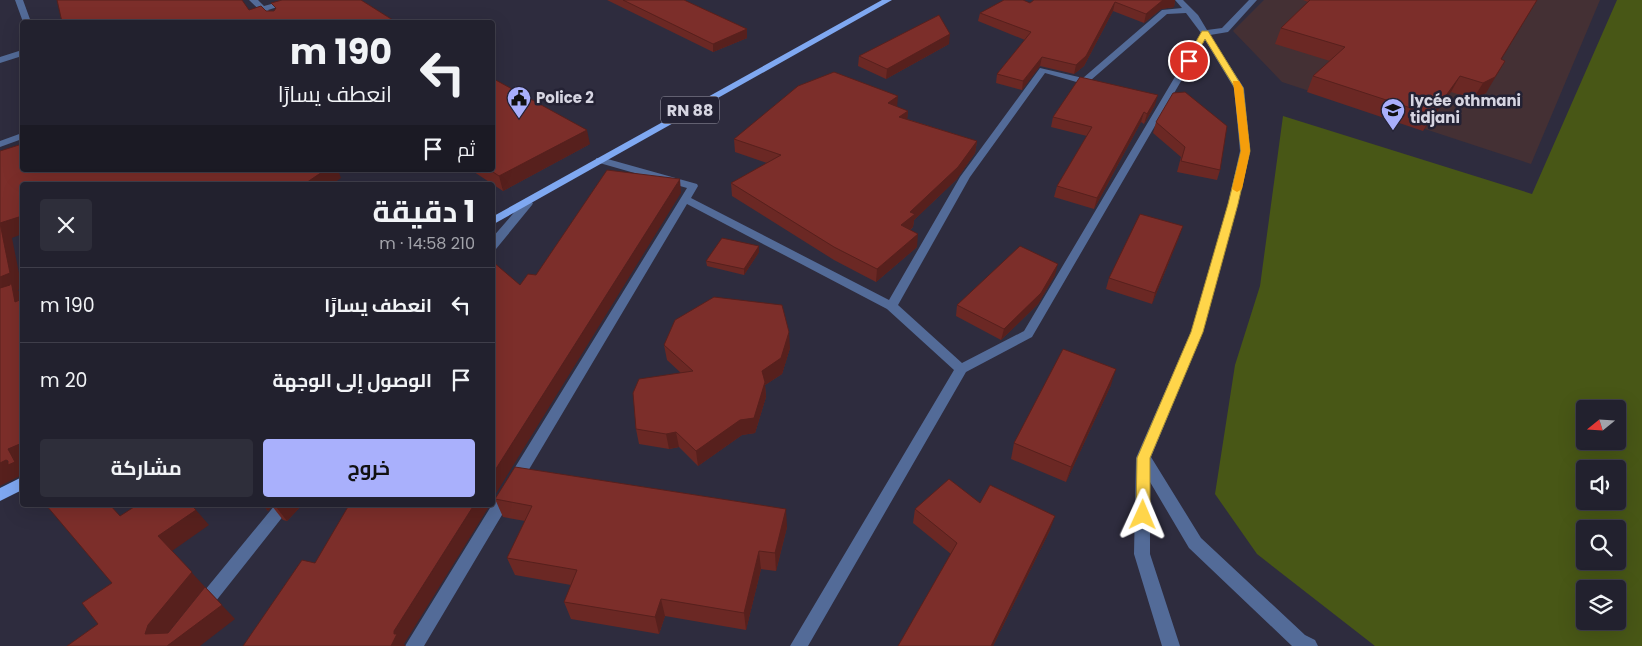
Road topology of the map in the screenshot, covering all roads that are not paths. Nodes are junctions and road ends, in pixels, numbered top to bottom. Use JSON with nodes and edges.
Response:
{"nodes":[{"id":1,"x":19,"y":0,"type":"edge"},
{"id":2,"x":253,"y":0,"type":"edge"},
{"id":3,"x":295,"y":0,"type":"edge"},
{"id":4,"x":888,"y":0,"type":"edge"},
{"id":5,"x":1179,"y":0,"type":"edge"},
{"id":6,"x":1253,"y":0,"type":"edge"},
{"id":7,"x":263,"y":9,"type":"junction"},
{"id":8,"x":1188,"y":10,"type":"junction"},
{"id":9,"x":26,"y":20,"type":"edge"},
{"id":10,"x":274,"y":20,"type":"edge"},
{"id":11,"x":1205,"y":33,"type":"junction"},
{"id":12,"x":20,"y":54,"type":"edge"},
{"id":13,"x":0,"y":60,"type":"edge"},
{"id":14,"x":1085,"y":81,"type":"junction"},
{"id":15,"x":1102,"y":86,"type":"edge"},
{"id":16,"x":20,"y":137,"type":"edge"},
{"id":17,"x":0,"y":144,"type":"edge"},
{"id":18,"x":600,"y":160,"type":"junction"},
{"id":19,"x":685,"y":199,"type":"junction"},
{"id":20,"x":528,"y":203,"type":"junction"},
{"id":21,"x":495,"y":220,"type":"edge"},
{"id":22,"x":495,"y":242,"type":"edge"},
{"id":23,"x":891,"y":306,"type":"junction"},
{"id":24,"x":961,"y":369,"type":"junction"},
{"id":25,"x":1143,"y":458,"type":"junction"},
{"id":26,"x":20,"y":484,"type":"edge"},
{"id":27,"x":0,"y":495,"type":"edge"},
{"id":28,"x":282,"y":507,"type":"edge"},
{"id":29,"x":194,"y":616,"type":"edge"},
{"id":30,"x":414,"y":646,"type":"edge"},
{"id":31,"x":799,"y":646,"type":"edge"},
{"id":32,"x":1171,"y":646,"type":"edge"},
{"id":33,"x":1309,"y":646,"type":"edge"}],
"edges":[{"from":1,"to":9,"type":"street"},
{"from":2,"to":7,"type":"street"},
{"from":3,"to":7,"type":"street"},
{"from":4,"to":18,"type":"main road","number":"RN 88"},
{"from":5,"to":8,"type":"street"},
{"from":6,"to":11,"type":"street"},
{"from":7,"to":10,"type":"street"},
{"from":8,"to":11,"type":"street"},
{"from":8,"to":14,"type":"street"},
{"from":11,"to":24,"type":"street"},
{"from":11,"to":25,"type":"street"},
{"from":12,"to":13,"type":"street"},
{"from":14,"to":15,"type":"street"},
{"from":14,"to":23,"type":"street"},
{"from":16,"to":17,"type":"street"},
{"from":18,"to":19,"type":"street"},
{"from":18,"to":20,"type":"main road","number":"RN 88"},
{"from":19,"to":23,"type":"street"},
{"from":19,"to":30,"type":"street"},
{"from":20,"to":21,"type":"main road","number":"RN 88"},
{"from":20,"to":22,"type":"street"},
{"from":23,"to":24,"type":"street"},
{"from":24,"to":31,"type":"street"},
{"from":25,"to":32,"type":"street"},
{"from":25,"to":33,"type":"street"},
{"from":26,"to":27,"type":"main road"},
{"from":28,"to":29,"type":"street"}]}
